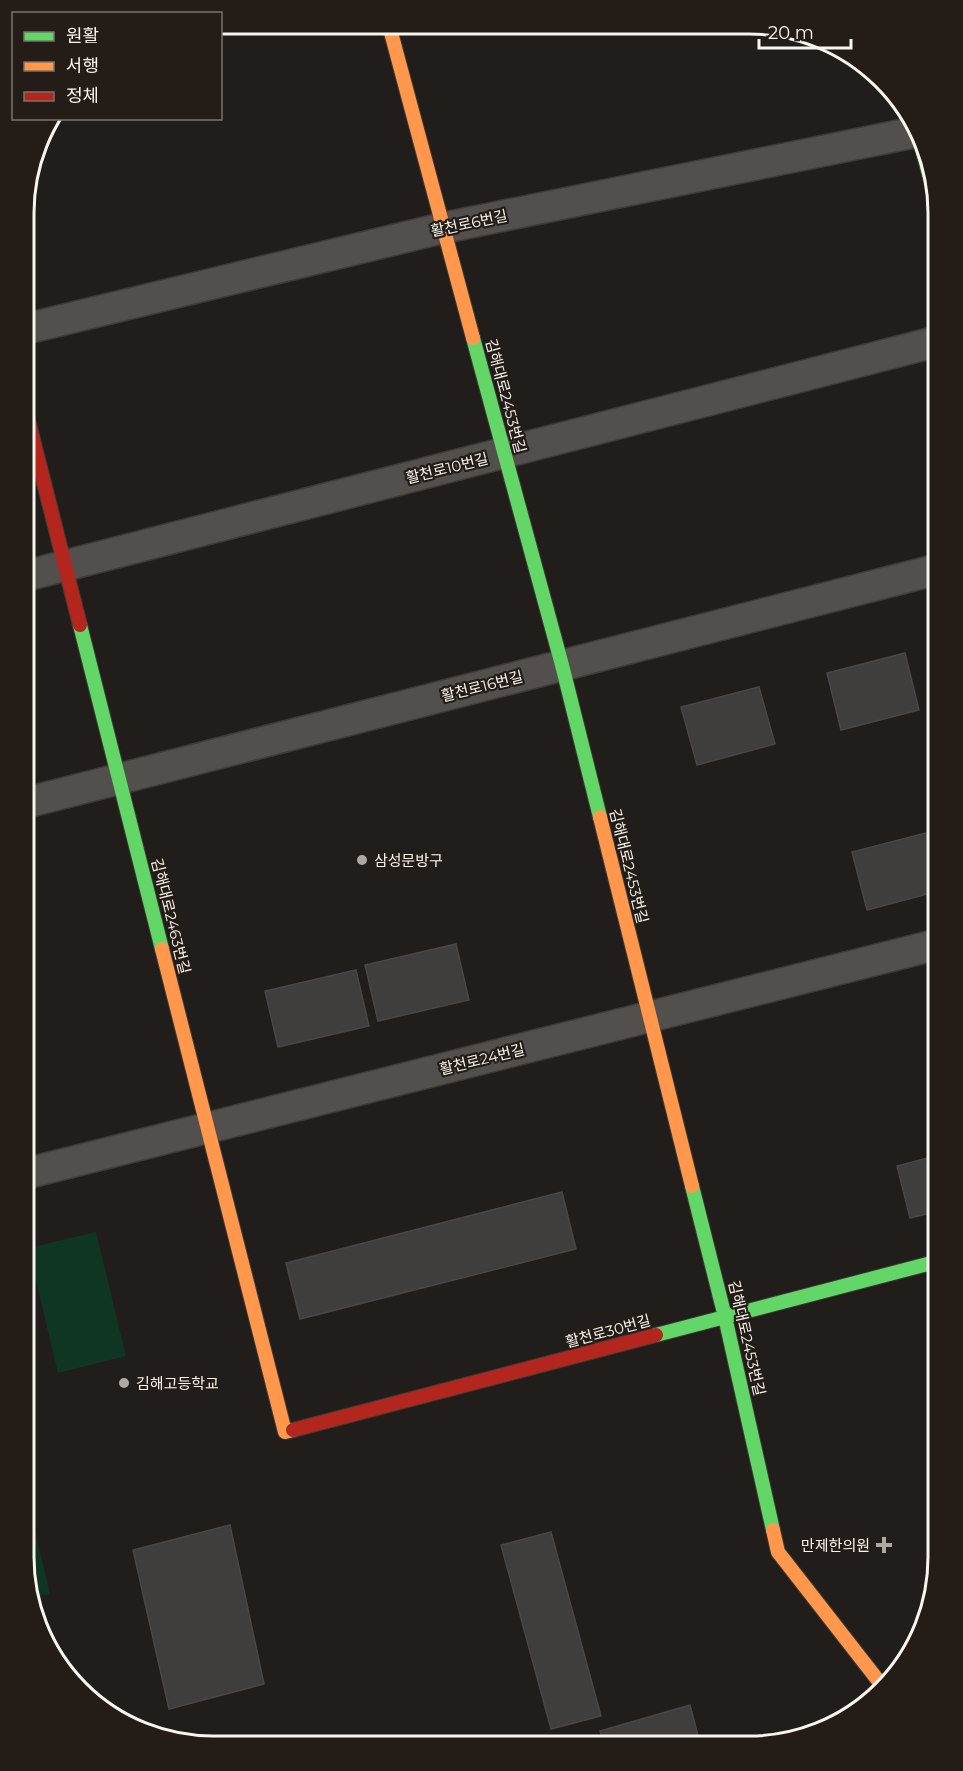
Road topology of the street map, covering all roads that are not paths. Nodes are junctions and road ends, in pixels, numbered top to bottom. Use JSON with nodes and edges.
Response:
{"nodes":[{"id":1,"x":392,"y":35,"type":"edge"},
{"id":2,"x":910,"y":133,"type":"edge"},
{"id":3,"x":443,"y":228,"type":"junction"},
{"id":4,"x":34,"y":327,"type":"edge"},
{"id":5,"x":928,"y":344,"type":"edge"},
{"id":6,"x":34,"y":444,"type":"edge"},
{"id":7,"x":505,"y":453,"type":"junction"},
{"id":8,"x":65,"y":566,"type":"junction"},
{"id":9,"x":928,"y":572,"type":"edge"},
{"id":10,"x":34,"y":574,"type":"edge"},
{"id":11,"x":562,"y":665,"type":"junction"},
{"id":12,"x":119,"y":779,"type":"junction"},
{"id":13,"x":34,"y":801,"type":"edge"},
{"id":14,"x":928,"y":947,"type":"edge"},
{"id":15,"x":650,"y":1017,"type":"junction"},
{"id":16,"x":208,"y":1128,"type":"junction"},
{"id":17,"x":34,"y":1172,"type":"edge"},
{"id":18,"x":928,"y":1264,"type":"edge"},
{"id":19,"x":725,"y":1317,"type":"junction"},
{"id":20,"x":285,"y":1432,"type":"joint"},
{"id":21,"x":879,"y":1681,"type":"edge"}],
"edges":[{"from":1,"to":3,"type":"street","name":"김해대로2453번길"},
{"from":2,"to":3,"type":"street","name":"활천로6번길"},
{"from":3,"to":4,"type":"street","name":"활천로6번길"},
{"from":3,"to":7,"type":"street","name":"김해대로2453번길"},
{"from":5,"to":7,"type":"street","name":"활천로10번길"},
{"from":6,"to":8,"type":"street","name":"김해대로2463번길"},
{"from":7,"to":8,"type":"street","name":"활천로10번길"},
{"from":7,"to":11,"type":"street","name":"김해대로2453번길"},
{"from":8,"to":10,"type":"street","name":"활천로10번길"},
{"from":8,"to":12,"type":"street","name":"김해대로2463번길"},
{"from":9,"to":11,"type":"street","name":"활천로16번길"},
{"from":11,"to":12,"type":"street","name":"활천로16번길"},
{"from":11,"to":15,"type":"street","name":"김해대로2453번길"},
{"from":12,"to":13,"type":"street","name":"활천로16번길"},
{"from":12,"to":16,"type":"street","name":"김해대로2463번길"},
{"from":14,"to":15,"type":"street","name":"활천로24번길"},
{"from":15,"to":16,"type":"street","name":"활천로24번길"},
{"from":15,"to":19,"type":"street","name":"김해대로2453번길"},
{"from":16,"to":17,"type":"street","name":"활천로24번길"},
{"from":16,"to":20,"type":"street","name":"김해대로2463번길"},
{"from":18,"to":19,"type":"street","name":"활천로30번길"},
{"from":19,"to":20,"type":"street","name":"활천로30번길"},
{"from":19,"to":21,"type":"street","name":"김해대로2453번길"}]}
